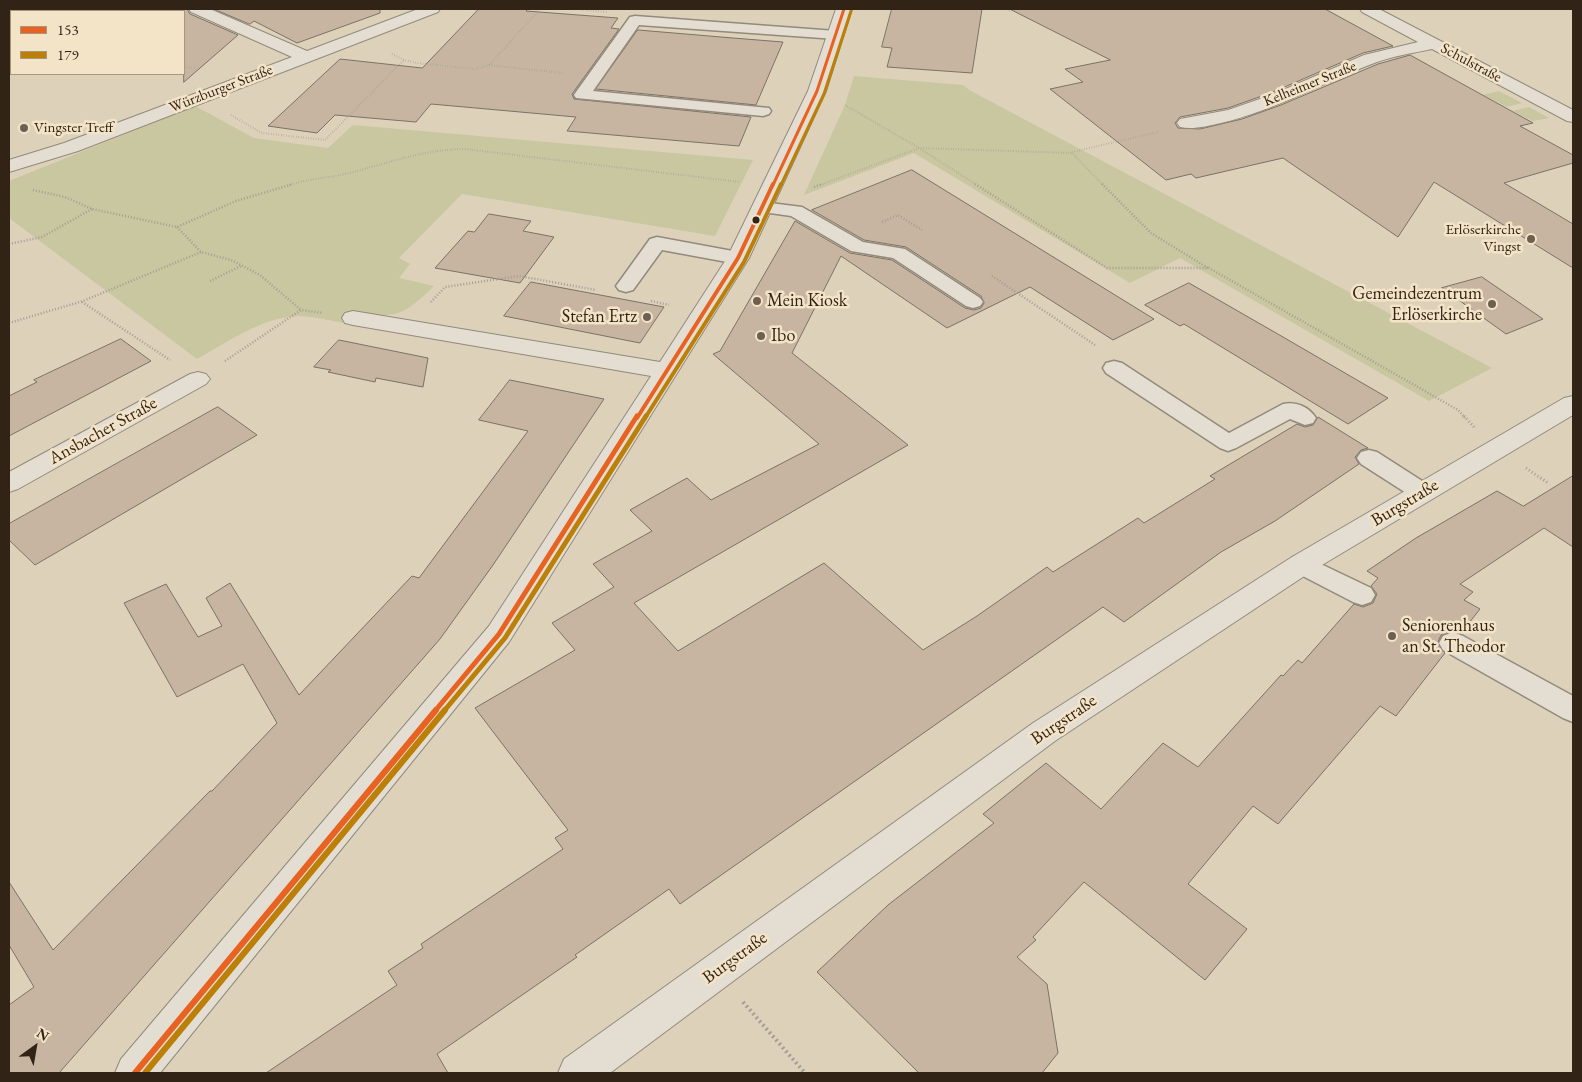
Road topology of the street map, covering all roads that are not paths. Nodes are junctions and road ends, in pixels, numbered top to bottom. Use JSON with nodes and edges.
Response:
{"nodes":[{"id":1,"x":197,"y":9,"type":"edge"},
{"id":2,"x":432,"y":9,"type":"edge"},
{"id":3,"x":844,"y":9,"type":"edge"},
{"id":4,"x":1368,"y":9,"type":"edge"},
{"id":5,"x":836,"y":35,"type":"junction"},
{"id":6,"x":1434,"y":44,"type":"junction"},
{"id":7,"x":307,"y":57,"type":"junction"},
{"id":8,"x":763,"y":111,"type":"dead end"},
{"id":9,"x":1573,"y":117,"type":"edge"},
{"id":10,"x":1186,"y":123,"type":"road end"},
{"id":11,"x":9,"y":166,"type":"edge"},
{"id":12,"x":767,"y":196,"type":"junction"},
{"id":13,"x":738,"y":258,"type":"junction"},
{"id":14,"x":626,"y":286,"type":"dead end"},
{"id":15,"x":973,"y":302,"type":"dead end"},
{"id":16,"x":353,"y":318,"type":"road end"},
{"id":17,"x":1114,"y":368,"type":"dead end"},
{"id":18,"x":667,"y":371,"type":"junction"},
{"id":19,"x":198,"y":379,"type":"road end"},
{"id":20,"x":1573,"y":404,"type":"edge"},
{"id":21,"x":1305,"y":418,"type":"dead end"},
{"id":22,"x":1368,"y":458,"type":"dead end"},
{"id":23,"x":9,"y":483,"type":"edge"},
{"id":24,"x":1422,"y":492,"type":"junction"},
{"id":25,"x":1302,"y":564,"type":"junction"},
{"id":26,"x":1362,"y":595,"type":"dead end"},
{"id":27,"x":1453,"y":643,"type":"dead end"},
{"id":28,"x":1573,"y":710,"type":"edge"},
{"id":29,"x":135,"y":1073,"type":"edge"},
{"id":30,"x":578,"y":1073,"type":"edge"}],
"edges":[{"from":1,"to":7,"type":"street"},
{"from":2,"to":7,"type":"street","name":"Würzburger Straße"},
{"from":3,"to":5,"type":"street"},
{"from":4,"to":6,"type":"street","name":"Schulstraße"},
{"from":5,"to":8,"type":"lane"},
{"from":5,"to":12,"type":"street"},
{"from":6,"to":9,"type":"street","name":"Schulstraße"},
{"from":6,"to":10,"type":"street","name":"Kelheimer Straße"},
{"from":7,"to":11,"type":"street","name":"Würzburger Straße"},
{"from":12,"to":13,"type":"street"},
{"from":12,"to":15,"type":"lane"},
{"from":13,"to":14,"type":"lane"},
{"from":13,"to":18,"type":"street"},
{"from":16,"to":18,"type":"street"},
{"from":17,"to":21,"type":"lane"},
{"from":18,"to":29,"type":"street"},
{"from":19,"to":23,"type":"street","name":"Ansbacher Straße"},
{"from":20,"to":24,"type":"street","name":"Burgstraße"},
{"from":22,"to":24,"type":"lane"},
{"from":24,"to":25,"type":"street","name":"Burgstraße"},
{"from":25,"to":26,"type":"lane"},
{"from":25,"to":30,"type":"street","name":"Burgstraße"},
{"from":27,"to":28,"type":"lane"}]}
